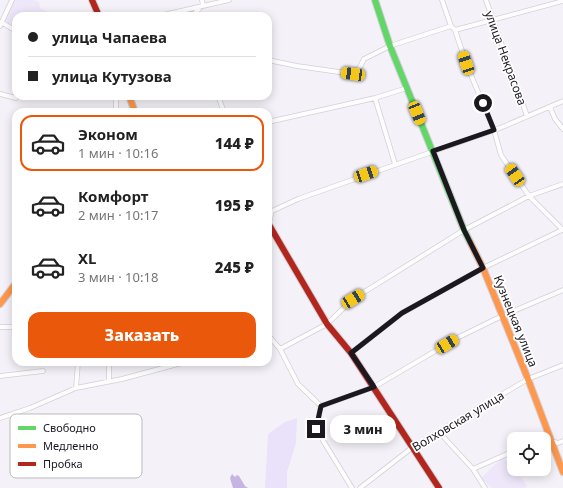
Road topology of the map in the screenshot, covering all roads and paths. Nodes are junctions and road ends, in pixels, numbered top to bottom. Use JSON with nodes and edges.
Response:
{"nodes":[{"id":1,"x":12,"y":0,"type":"edge"},
{"id":2,"x":92,"y":0,"type":"edge"},
{"id":3,"x":202,"y":0,"type":"edge"},
{"id":4,"x":229,"y":0,"type":"edge"},
{"id":5,"x":375,"y":0,"type":"edge"},
{"id":6,"x":442,"y":0,"type":"edge"},
{"id":7,"x":486,"y":0,"type":"edge"},
{"id":8,"x":563,"y":1,"type":"edge"},
{"id":9,"x":203,"y":5,"type":"junction"},
{"id":10,"x":96,"y":12,"type":"edge"},
{"id":11,"x":175,"y":12,"type":"edge"},
{"id":12,"x":196,"y":12,"type":"edge"},
{"id":13,"x":492,"y":21,"type":"junction"},
{"id":14,"x":1,"y":24,"type":"edge"},
{"id":15,"x":450,"y":26,"type":"junction"},
{"id":16,"x":12,"y":29,"type":"edge"},
{"id":17,"x":455,"y":30,"type":"junction"},
{"id":18,"x":390,"y":46,"type":"junction"},
{"id":19,"x":272,"y":61,"type":"edge"},
{"id":20,"x":407,"y":88,"type":"junction"},
{"id":21,"x":0,"y":94,"type":"edge"},
{"id":22,"x":12,"y":97,"type":"edge"},
{"id":23,"x":375,"y":98,"type":"junction"},
{"id":24,"x":563,"y":101,"type":"edge"},
{"id":25,"x":550,"y":107,"type":"junction"},
{"id":26,"x":527,"y":116,"type":"junction"},
{"id":27,"x":272,"y":121,"type":"edge"},
{"id":28,"x":563,"y":129,"type":"edge"},
{"id":29,"x":494,"y":130,"type":"junction"},
{"id":30,"x":433,"y":151,"type":"junction"},
{"id":31,"x":394,"y":164,"type":"junction"},
{"id":32,"x":563,"y":184,"type":"edge"},
{"id":33,"x":529,"y":196,"type":"junction"},
{"id":34,"x":272,"y":211,"type":"edge"},
{"id":35,"x":272,"y":229,"type":"edge"},
{"id":36,"x":464,"y":230,"type":"junction"},
{"id":37,"x":563,"y":230,"type":"edge"},
{"id":38,"x":483,"y":268,"type":"junction"},
{"id":39,"x":12,"y":288,"type":"edge"},
{"id":40,"x":563,"y":290,"type":"edge"},
{"id":41,"x":0,"y":304,"type":"edge"},
{"id":42,"x":502,"y":316,"type":"junction"},
{"id":43,"x":328,"y":324,"type":"junction"},
{"id":44,"x":0,"y":327,"type":"edge"},
{"id":45,"x":12,"y":327,"type":"edge"},
{"id":46,"x":272,"y":340,"type":"edge"},
{"id":47,"x":280,"y":349,"type":"junction"},
{"id":48,"x":351,"y":353,"type":"junction"},
{"id":49,"x":563,"y":365,"type":"edge"},
{"id":50,"x":78,"y":366,"type":"edge"},
{"id":51,"x":109,"y":366,"type":"edge"},
{"id":52,"x":168,"y":366,"type":"edge"},
{"id":53,"x":43,"y":371,"type":"dead end"},
{"id":54,"x":0,"y":376,"type":"edge"},
{"id":55,"x":528,"y":379,"type":"junction"},
{"id":56,"x":109,"y":381,"type":"junction"},
{"id":57,"x":374,"y":387,"type":"junction"},
{"id":58,"x":76,"y":388,"type":"junction"},
{"id":59,"x":321,"y":406,"type":"junction"},
{"id":60,"x":12,"y":414,"type":"edge"},
{"id":61,"x":10,"y":415,"type":"edge"},
{"id":62,"x":0,"y":418,"type":"edge"},
{"id":63,"x":439,"y":432,"type":"junction"},
{"id":64,"x":552,"y":441,"type":"junction"},
{"id":65,"x":563,"y":441,"type":"edge"},
{"id":66,"x":413,"y":447,"type":"junction"},
{"id":67,"x":507,"y":454,"type":"edge"},
{"id":68,"x":473,"y":469,"type":"junction"},
{"id":69,"x":563,"y":472,"type":"edge"},
{"id":70,"x":352,"y":488,"type":"edge"},
{"id":71,"x":360,"y":488,"type":"edge"},
{"id":72,"x":440,"y":488,"type":"edge"},
{"id":73,"x":485,"y":488,"type":"edge"}],
"edges":[{"from":1,"to":14,"type":"street"},
{"from":2,"to":10,"type":"street"},
{"from":3,"to":9,"type":"street"},
{"from":4,"to":9,"type":"street"},
{"from":5,"to":18,"type":"street","name":"Кузнецкая улица"},
{"from":6,"to":15,"type":"street"},
{"from":7,"to":13,"type":"street","name":"улица Некрасова"},
{"from":8,"to":13,"type":"street"},
{"from":9,"to":11,"type":"street"},
{"from":9,"to":12,"type":"street"},
{"from":13,"to":17,"type":"street"},
{"from":13,"to":26,"type":"street","name":"улица Некрасова"},
{"from":14,"to":16,"type":"street"},
{"from":15,"to":17,"type":"street"},
{"from":15,"to":18,"type":"street"},
{"from":17,"to":29,"type":"street"},
{"from":18,"to":19,"type":"street"},
{"from":18,"to":20,"type":"street","name":"Кузнецкая улица"},
{"from":20,"to":23,"type":"street"},
{"from":20,"to":30,"type":"street","name":"Кузнецкая улица"},
{"from":21,"to":22,"type":"street"},
{"from":23,"to":27,"type":"street"},
{"from":23,"to":31,"type":"street"},
{"from":24,"to":25,"type":"street"},
{"from":25,"to":26,"type":"street"},
{"from":25,"to":28,"type":"street"},
{"from":26,"to":29,"type":"street"},
{"from":29,"to":30,"type":"street"},
{"from":29,"to":33,"type":"street"},
{"from":30,"to":31,"type":"street"},
{"from":30,"to":36,"type":"street","name":"Кузнецкая улица"},
{"from":31,"to":34,"type":"street"},
{"from":32,"to":33,"type":"street"},
{"from":33,"to":36,"type":"street"},
{"from":33,"to":37,"type":"street"},
{"from":35,"to":43,"type":"street"},
{"from":36,"to":38,"type":"street","name":"Кузнецкая улица"},
{"from":36,"to":43,"type":"street"},
{"from":37,"to":38,"type":"street"},
{"from":38,"to":42,"type":"street","name":"Кузнецкая улица"},
{"from":38,"to":48,"type":"street"},
{"from":39,"to":41,"type":"street"},
{"from":40,"to":42,"type":"street"},
{"from":42,"to":55,"type":"street","name":"Кузнецкая улица"},
{"from":42,"to":57,"type":"street"},
{"from":43,"to":47,"type":"street"},
{"from":43,"to":48,"type":"street"},
{"from":44,"to":45,"type":"street"},
{"from":46,"to":47,"type":"street"},
{"from":47,"to":59,"type":"street"},
{"from":48,"to":57,"type":"street"},
{"from":49,"to":55,"type":"street","name":"Волховская улица"},
{"from":50,"to":58,"type":"street"},
{"from":51,"to":56,"type":"street"},
{"from":52,"to":56,"type":"street"},
{"from":53,"to":54,"type":"street"},
{"from":55,"to":63,"type":"street","name":"Волховская улица"},
{"from":55,"to":64,"type":"street","name":"Кузнецкая улица"},
{"from":56,"to":58,"type":"street"},
{"from":57,"to":59,"type":"street"},
{"from":57,"to":66,"type":"street"},
{"from":58,"to":60,"type":"street"},
{"from":59,"to":70,"type":"street"},
{"from":61,"to":62,"type":"street"},
{"from":63,"to":66,"type":"street","name":"Волховская улица"},
{"from":63,"to":68,"type":"street"},
{"from":64,"to":65,"type":"street"},
{"from":64,"to":69,"type":"street","name":"Кузнецкая улица"},
{"from":66,"to":71,"type":"street","name":"Волховская улица"},
{"from":66,"to":72,"type":"street"},
{"from":67,"to":68,"type":"street"},
{"from":68,"to":73,"type":"street"}]}
